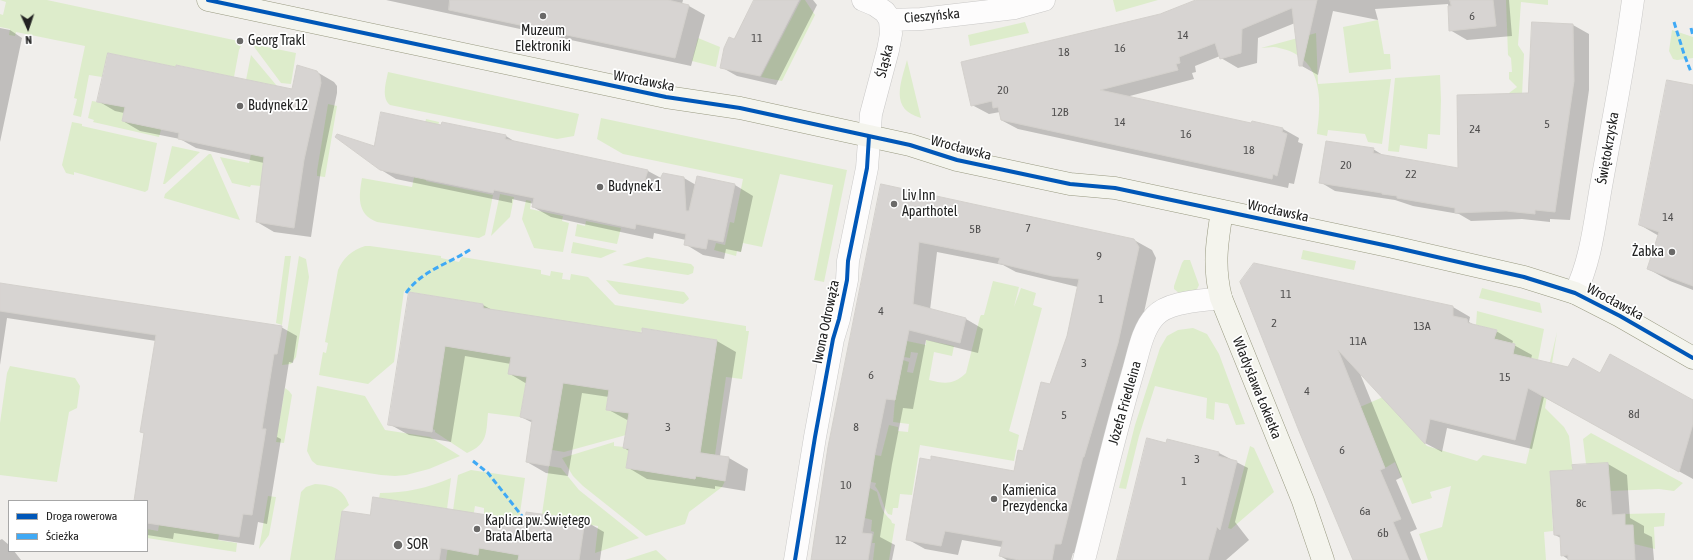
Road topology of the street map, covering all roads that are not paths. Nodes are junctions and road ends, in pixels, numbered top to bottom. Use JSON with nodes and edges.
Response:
{"nodes":[{"id":1,"x":208,"y":0,"type":"edge"},
{"id":2,"x":863,"y":0,"type":"edge"},
{"id":3,"x":1044,"y":0,"type":"edge"},
{"id":4,"x":1634,"y":0,"type":"edge"},
{"id":5,"x":890,"y":20,"type":"junction"},
{"id":6,"x":869,"y":136,"type":"junction"},
{"id":7,"x":1222,"y":211,"type":"junction"},
{"id":8,"x":1576,"y":293,"type":"junction"},
{"id":9,"x":1221,"y":298,"type":"junction"},
{"id":10,"x":1693,"y":358,"type":"edge"},
{"id":11,"x":795,"y":560,"type":"edge"},
{"id":12,"x":1084,"y":560,"type":"edge"},
{"id":13,"x":1323,"y":560,"type":"edge"}],
"edges":[{"from":1,"to":6,"type":"street","name":"Wrocławska"},
{"from":2,"to":5,"type":"street"},
{"from":3,"to":5,"type":"street","name":"Cieszyńska"},
{"from":4,"to":8,"type":"street","name":"Świętokrzyska"},
{"from":5,"to":6,"type":"street","name":"Śląska"},
{"from":6,"to":7,"type":"street","name":"Wrocławska"},
{"from":6,"to":11,"type":"street","name":"Iwona Odrowąża"},
{"from":7,"to":8,"type":"street","name":"Wrocławska"},
{"from":7,"to":9,"type":"street","name":"Władysława Łokietka"},
{"from":8,"to":10,"type":"street","name":"Wrocławska"},
{"from":9,"to":12,"type":"street","name":"Józefa Friedleina"},
{"from":9,"to":13,"type":"street","name":"Władysława Łokietka"}]}
